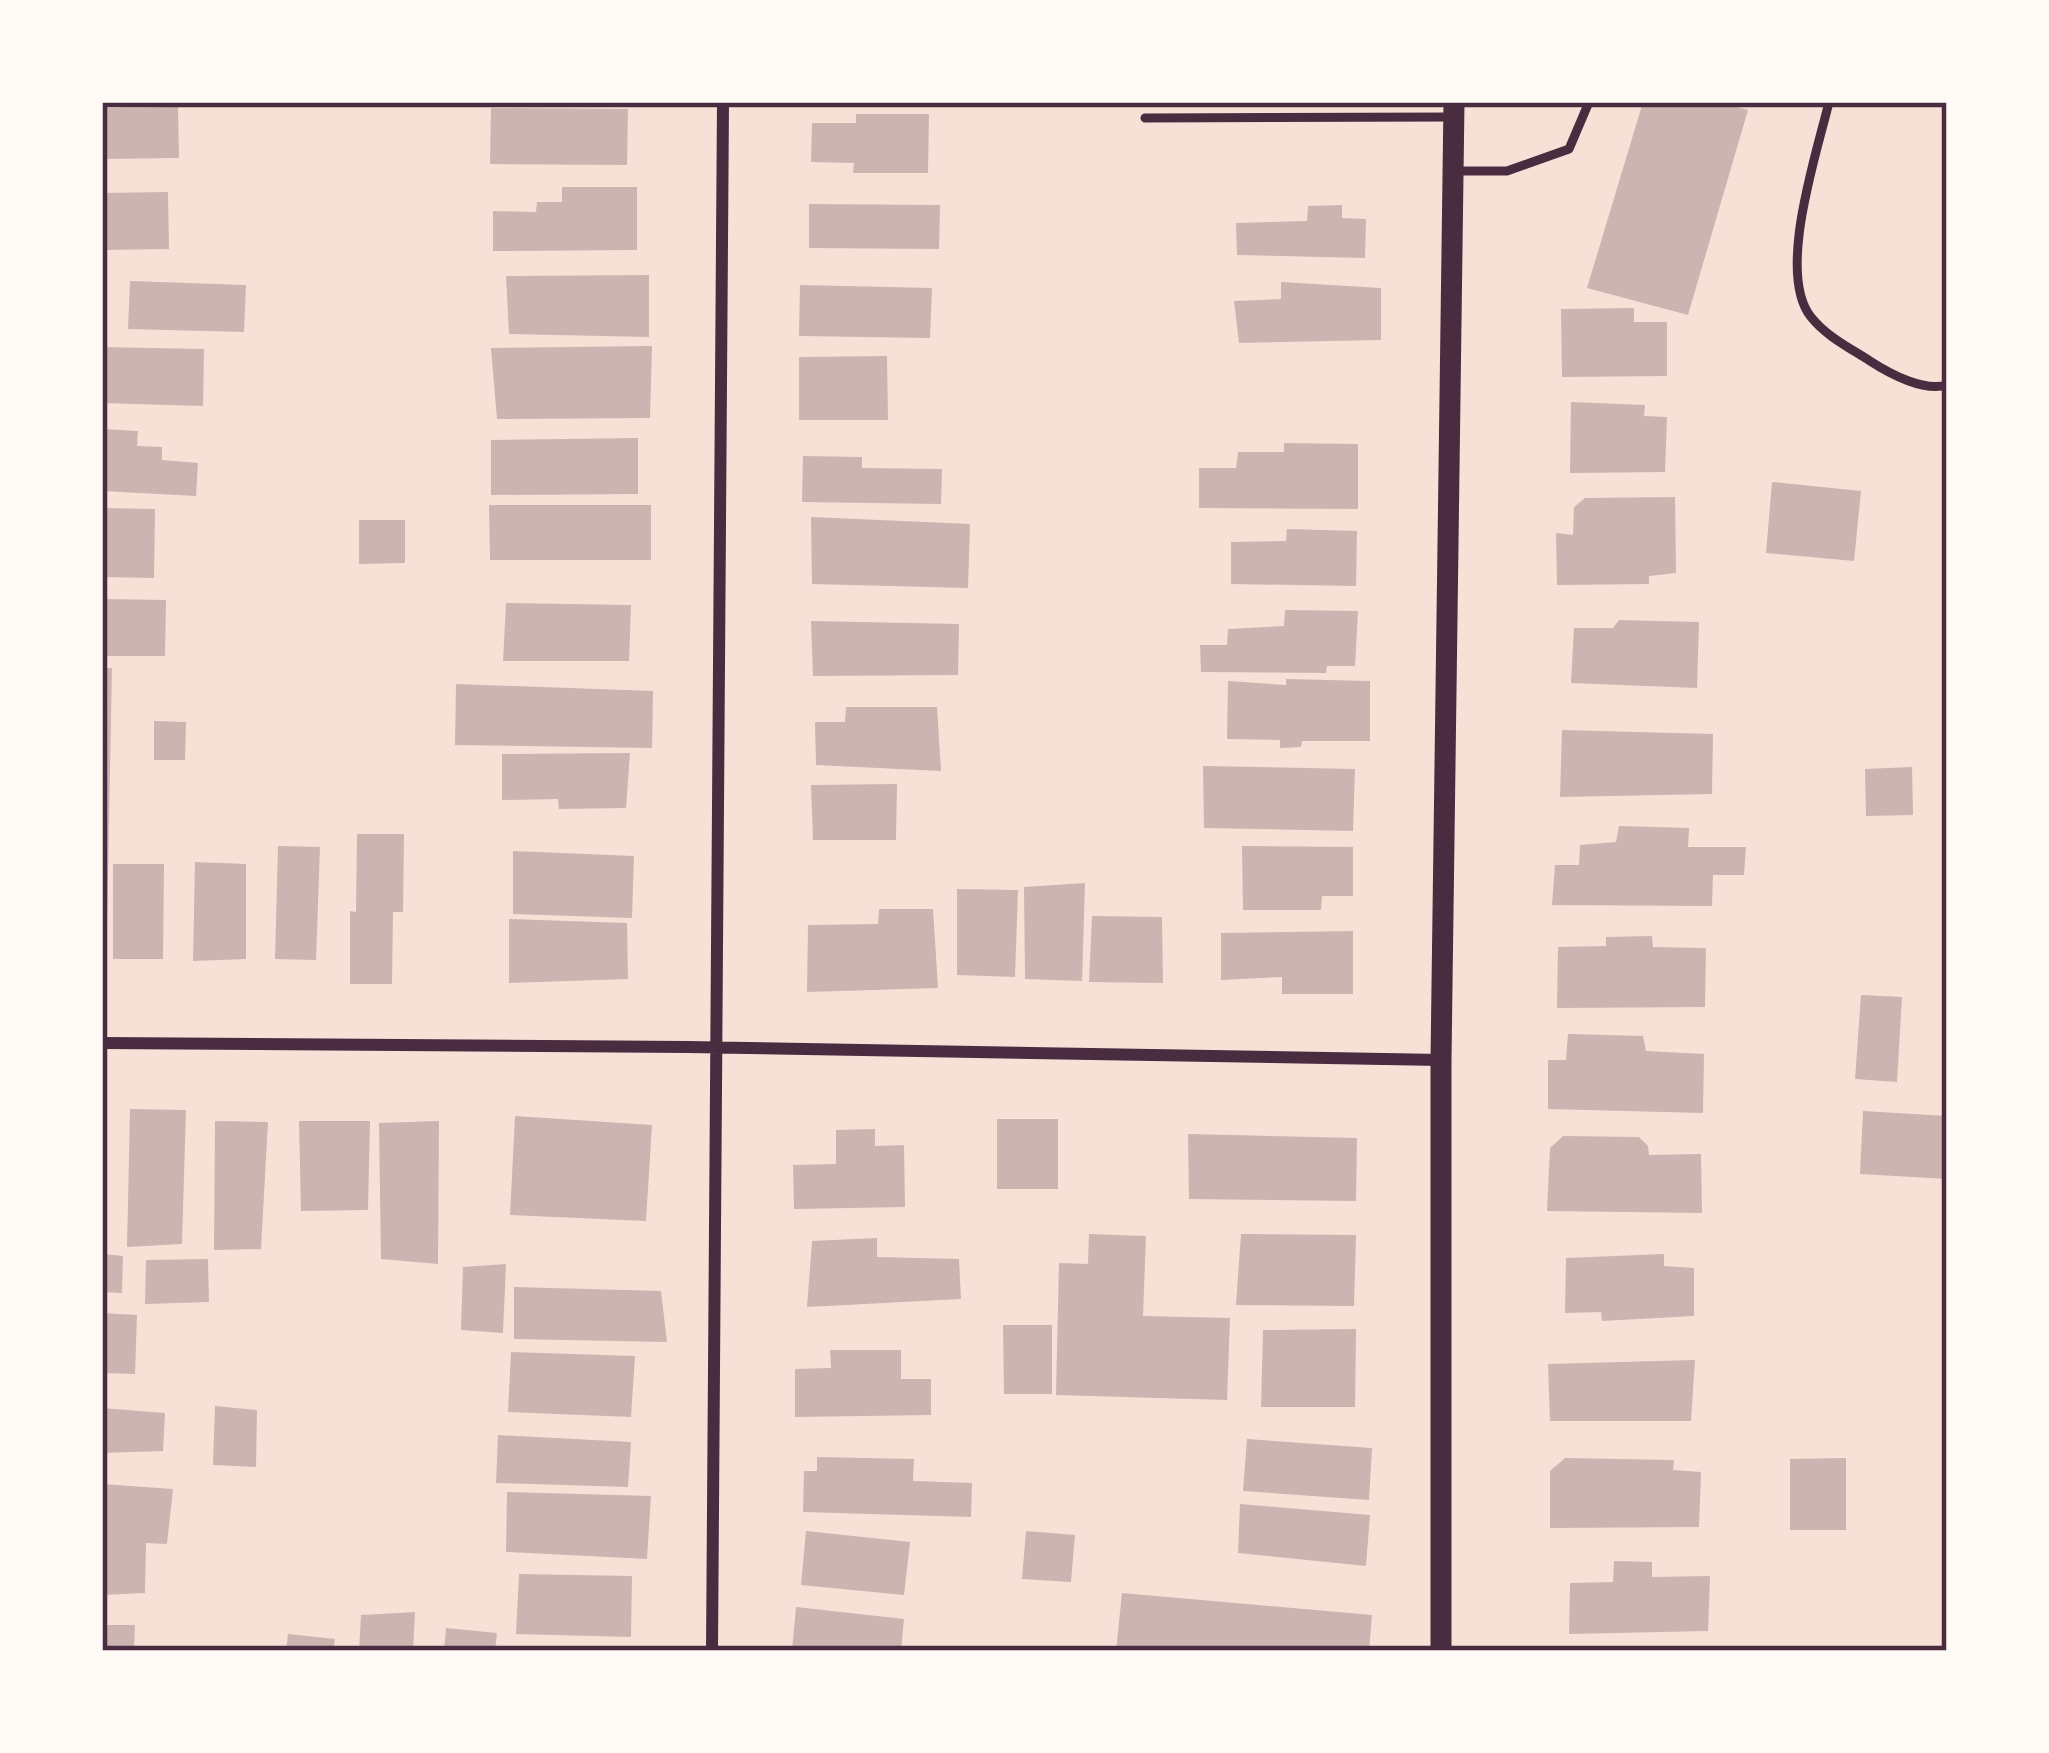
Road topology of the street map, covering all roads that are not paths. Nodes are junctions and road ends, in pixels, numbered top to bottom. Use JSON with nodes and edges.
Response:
{"nodes":[{"id":1,"x":723,"y":102,"type":"edge"},
{"id":2,"x":1588,"y":102,"type":"edge"},
{"id":3,"x":1829,"y":102,"type":"edge"},
{"id":4,"x":1454,"y":109,"type":"edge"},
{"id":5,"x":1145,"y":118,"type":"dead end"},
{"id":6,"x":1453,"y":171,"type":"junction"},
{"id":7,"x":1947,"y":385,"type":"edge"},
{"id":8,"x":102,"y":1043,"type":"edge"},
{"id":9,"x":717,"y":1047,"type":"junction"},
{"id":10,"x":1441,"y":1060,"type":"junction"},
{"id":11,"x":712,"y":1651,"type":"edge"},
{"id":12,"x":1441,"y":1651,"type":"edge"}],
"edges":[{"from":1,"to":9,"type":"street"},
{"from":2,"to":6,"type":"lane"},
{"from":3,"to":7,"type":"lane"},
{"from":4,"to":5,"type":"lane"},
{"from":4,"to":6,"type":"street"},
{"from":6,"to":10,"type":"street"},
{"from":8,"to":9,"type":"street"},
{"from":9,"to":10,"type":"street"},
{"from":9,"to":11,"type":"street"},
{"from":10,"to":12,"type":"street"}]}
